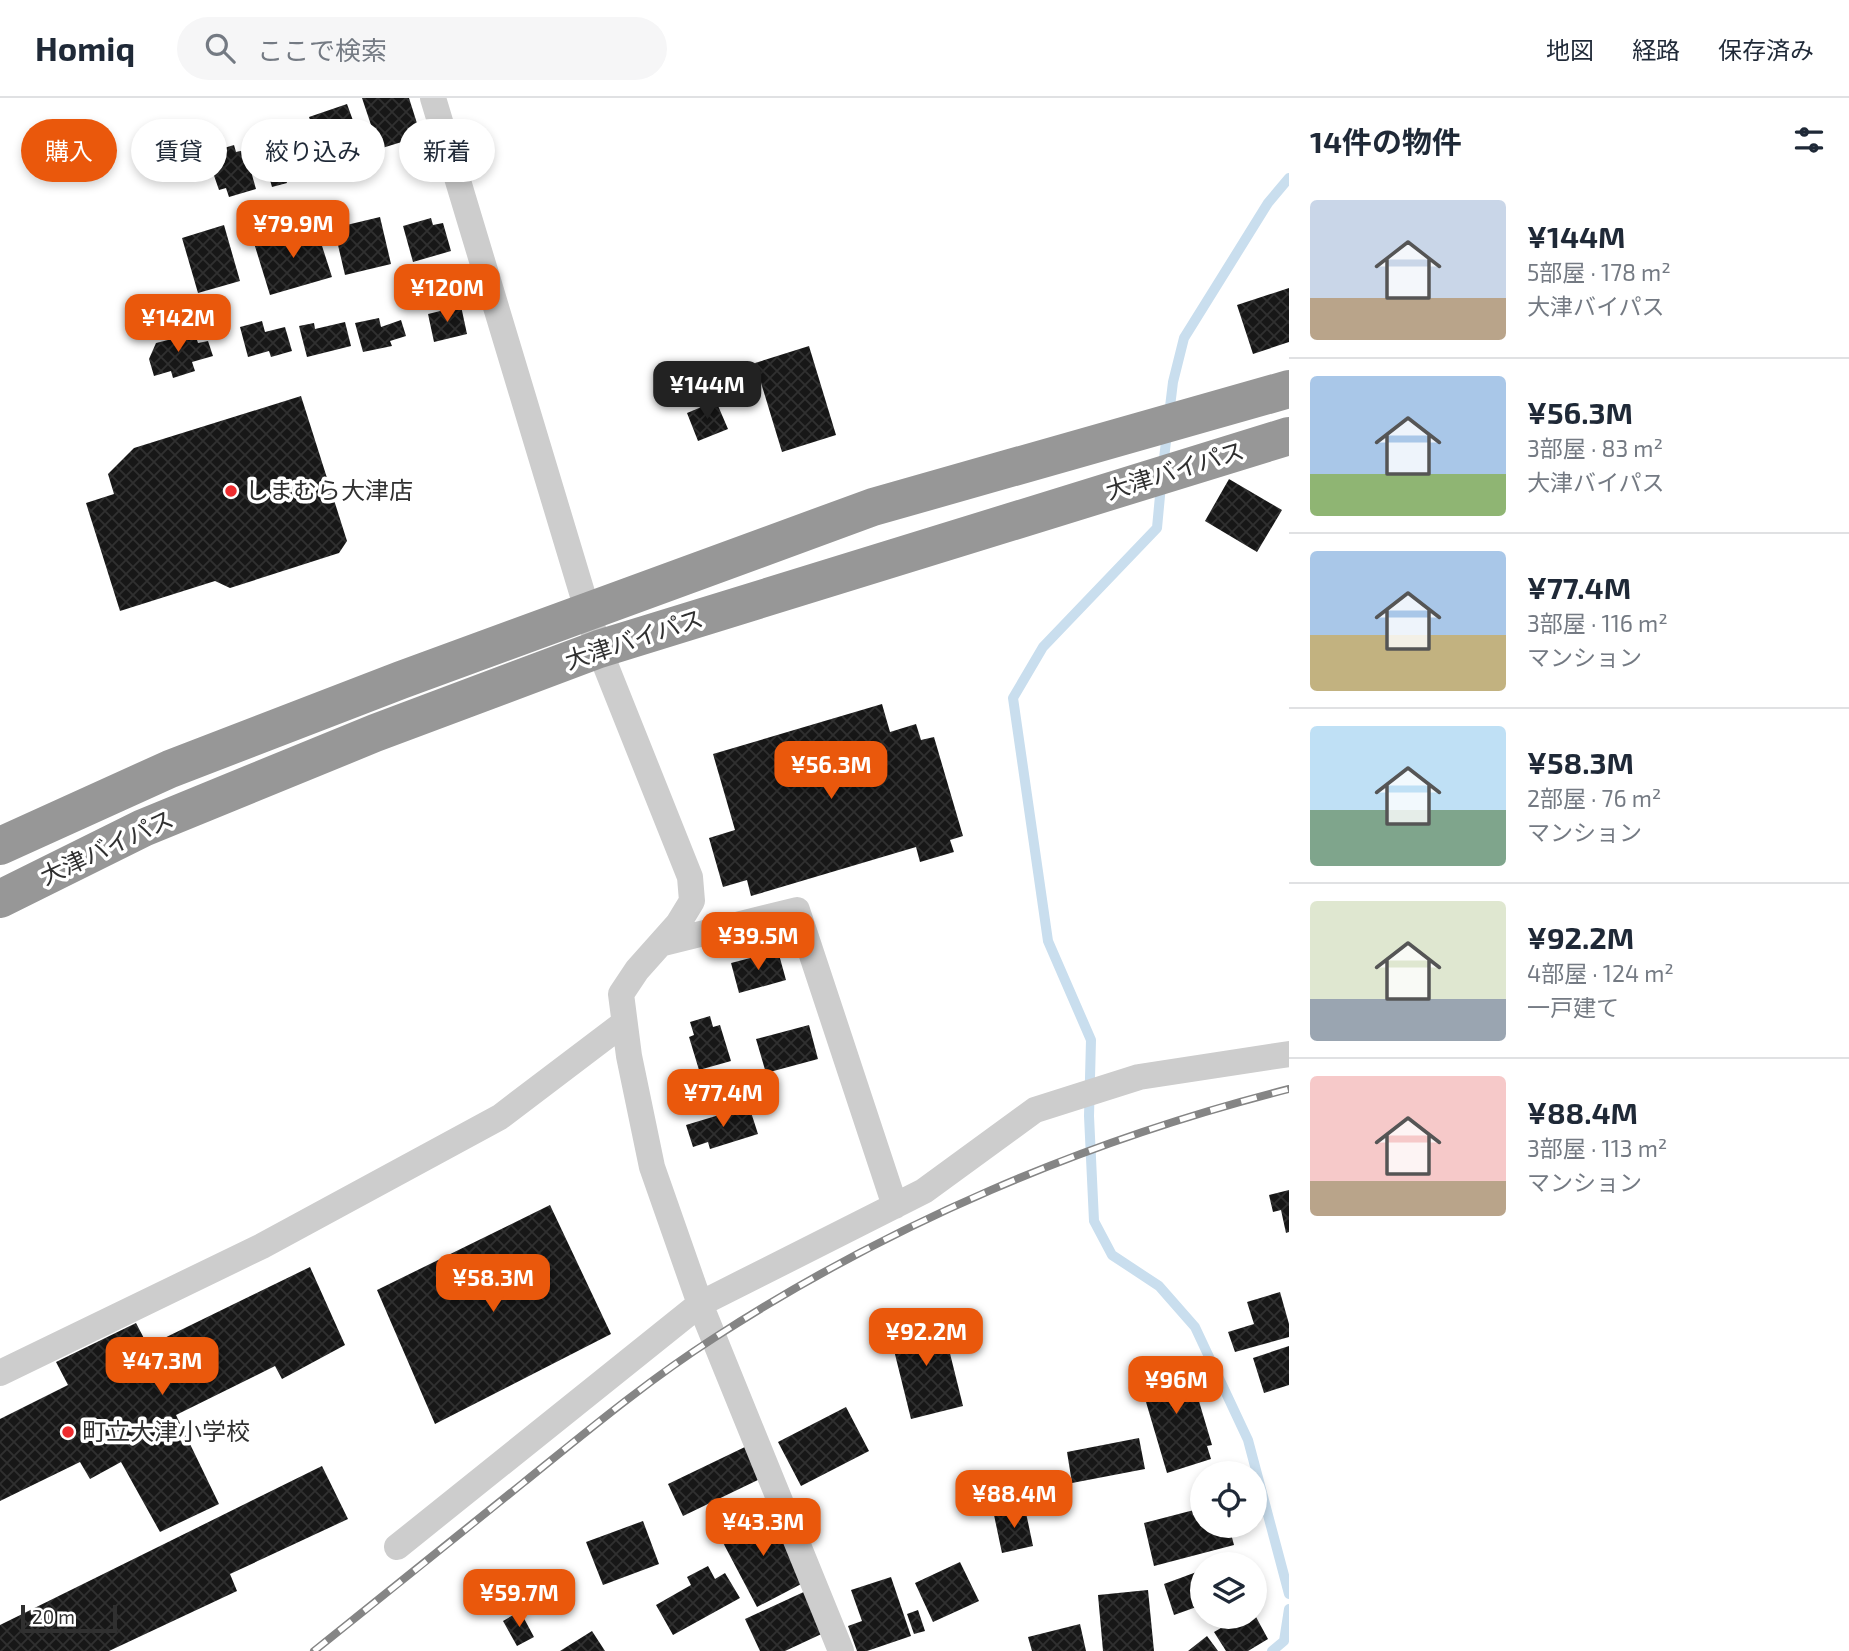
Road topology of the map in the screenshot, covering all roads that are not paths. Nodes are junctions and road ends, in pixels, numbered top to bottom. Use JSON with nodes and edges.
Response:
{"nodes":[{"id":1,"x":433,"y":98,"type":"edge"},
{"id":2,"x":1289,"y":389,"type":"edge"},
{"id":3,"x":1289,"y":436,"type":"edge"},
{"id":4,"x":587,"y":610,"type":"junction"},
{"id":5,"x":599,"y":649,"type":"junction"},
{"id":6,"x":0,"y":846,"type":"edge"},
{"id":7,"x":0,"y":900,"type":"edge"},
{"id":8,"x":660,"y":944,"type":"junction"},
{"id":9,"x":624,"y":1023,"type":"junction"},
{"id":10,"x":1289,"y":1054,"type":"edge"},
{"id":11,"x":895,"y":1206,"type":"junction"},
{"id":12,"x":700,"y":1304,"type":"junction"},
{"id":13,"x":0,"y":1373,"type":"edge"},
{"id":14,"x":397,"y":1547,"type":"dead end"},
{"id":15,"x":841,"y":1651,"type":"edge"}],
"edges":[{"from":1,"to":4,"type":"street"},
{"from":2,"to":4,"type":"highway","name":"大津バイパス"},
{"from":3,"to":5,"type":"highway","name":"大津バイパス"},
{"from":4,"to":5,"type":"street"},
{"from":4,"to":6,"type":"highway","name":"大津バイパス"},
{"from":5,"to":7,"type":"highway","name":"大津バイパス"},
{"from":5,"to":8,"type":"street"},
{"from":8,"to":9,"type":"street"},
{"from":8,"to":11,"type":"street"},
{"from":9,"to":12,"type":"street"},
{"from":9,"to":13,"type":"street"},
{"from":10,"to":11,"type":"street"},
{"from":11,"to":12,"type":"street"},
{"from":12,"to":14,"type":"street"},
{"from":12,"to":15,"type":"street"}]}
